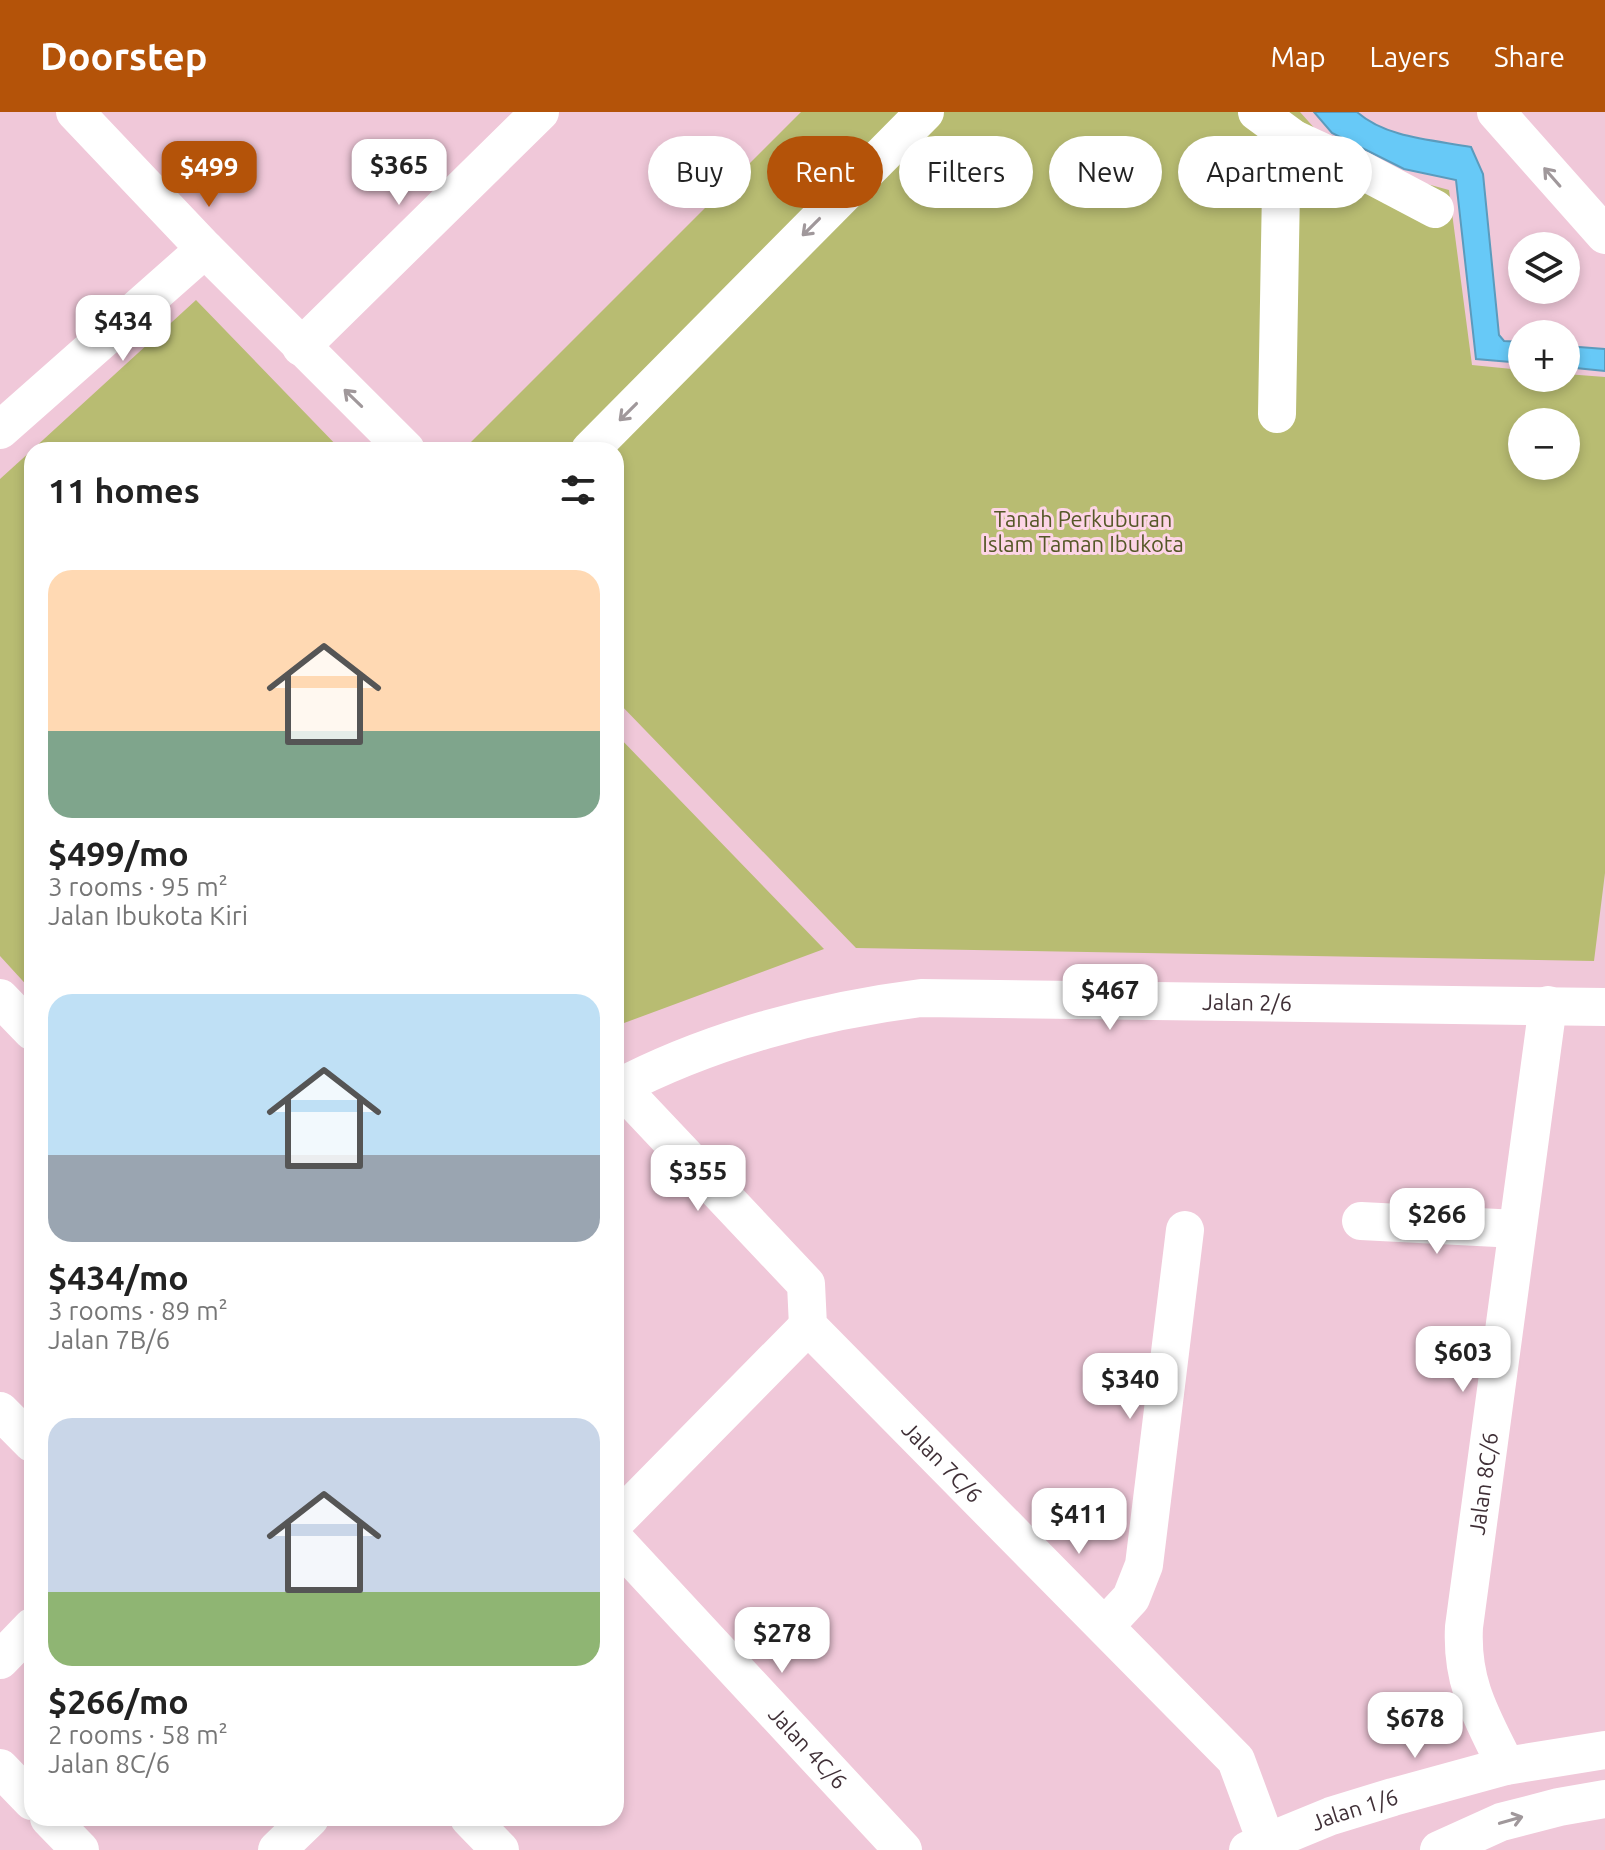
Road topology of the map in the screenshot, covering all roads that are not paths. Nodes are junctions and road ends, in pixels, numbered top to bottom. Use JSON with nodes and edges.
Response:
{"nodes":[{"id":1,"x":75,"y":112,"type":"edge"},
{"id":2,"x":540,"y":112,"type":"edge"},
{"id":3,"x":925,"y":112,"type":"edge"},
{"id":4,"x":1257,"y":112,"type":"edge"},
{"id":5,"x":1496,"y":112,"type":"edge"},
{"id":6,"x":1290,"y":136,"type":"edge"},
{"id":7,"x":1372,"y":176,"type":"edge"},
{"id":8,"x":1281,"y":208,"type":"edge"},
{"id":9,"x":1435,"y":209,"type":"dead end"},
{"id":10,"x":1605,"y":235,"type":"edge"},
{"id":11,"x":205,"y":249,"type":"junction"},
{"id":12,"x":301,"y":347,"type":"junction"},
{"id":13,"x":1277,"y":414,"type":"dead end"},
{"id":14,"x":0,"y":430,"type":"edge"},
{"id":15,"x":398,"y":442,"type":"edge"},
{"id":16,"x":598,"y":442,"type":"edge"},
{"id":17,"x":0,"y":998,"type":"edge"},
{"id":18,"x":1548,"y":1005,"type":"junction"},
{"id":19,"x":1605,"y":1007,"type":"edge"},
{"id":20,"x":24,"y":1023,"type":"edge"},
{"id":21,"x":624,"y":1085,"type":"edge"},
{"id":22,"x":624,"y":1094,"type":"edge"},
{"id":23,"x":1361,"y":1221,"type":"dead end"},
{"id":24,"x":1517,"y":1229,"type":"junction"},
{"id":25,"x":1185,"y":1230,"type":"dead end"},
{"id":26,"x":808,"y":1326,"type":"junction"},
{"id":27,"x":0,"y":1411,"type":"edge"},
{"id":28,"x":24,"y":1435,"type":"edge"},
{"id":29,"x":624,"y":1513,"type":"edge"},
{"id":30,"x":624,"y":1550,"type":"edge"},
{"id":31,"x":1105,"y":1626,"type":"junction"},
{"id":32,"x":24,"y":1635,"type":"edge"},
{"id":33,"x":0,"y":1660,"type":"edge"},
{"id":34,"x":1605,"y":1750,"type":"edge"},
{"id":35,"x":1506,"y":1766,"type":"junction"},
{"id":36,"x":0,"y":1768,"type":"edge"},
{"id":37,"x":24,"y":1793,"type":"edge"},
{"id":38,"x":1605,"y":1799,"type":"edge"},
{"id":39,"x":57,"y":1826,"type":"edge"},
{"id":40,"x":302,"y":1826,"type":"edge"},
{"id":41,"x":477,"y":1826,"type":"edge"},
{"id":42,"x":1257,"y":1846,"type":"edge"},
{"id":43,"x":80,"y":1850,"type":"edge"},
{"id":44,"x":277,"y":1850,"type":"edge"},
{"id":45,"x":500,"y":1850,"type":"edge"},
{"id":46,"x":903,"y":1850,"type":"edge"},
{"id":47,"x":1439,"y":1850,"type":"edge"}],
"edges":[{"from":1,"to":11,"type":"street"},
{"from":2,"to":12,"type":"street"},
{"from":3,"to":16,"type":"street","one_way":true},
{"from":4,"to":6,"type":"street"},
{"from":10,"to":5,"type":"street","one_way":true},
{"from":7,"to":9,"type":"street"},
{"from":8,"to":13,"type":"street"},
{"from":11,"to":12,"type":"street"},
{"from":11,"to":14,"type":"street"},
{"from":15,"to":12,"type":"street","one_way":true},
{"from":17,"to":20,"type":"street"},
{"from":18,"to":19,"type":"street","name":"Jalan 2/6"},
{"from":18,"to":21,"type":"street","name":"Jalan 2/6"},
{"from":18,"to":24,"type":"street","name":"Jalan 8C/6"},
{"from":22,"to":26,"type":"street"},
{"from":23,"to":24,"type":"street"},
{"from":24,"to":35,"type":"street","name":"Jalan 8C/6"},
{"from":25,"to":31,"type":"street"},
{"from":26,"to":29,"type":"street"},
{"from":26,"to":31,"type":"street","name":"Jalan 7C/6"},
{"from":27,"to":28,"type":"street"},
{"from":30,"to":46,"type":"street","name":"Jalan 4C/6"},
{"from":31,"to":42,"type":"street","name":"Jalan 7C/6"},
{"from":32,"to":33,"type":"street"},
{"from":34,"to":35,"type":"street","name":"Jalan 1/6"},
{"from":35,"to":42,"type":"street","name":"Jalan 1/6"},
{"from":36,"to":37,"type":"street"},
{"from":47,"to":38,"type":"street","one_way":true},
{"from":39,"to":43,"type":"street"},
{"from":40,"to":44,"type":"street"},
{"from":41,"to":45,"type":"street"}]}
